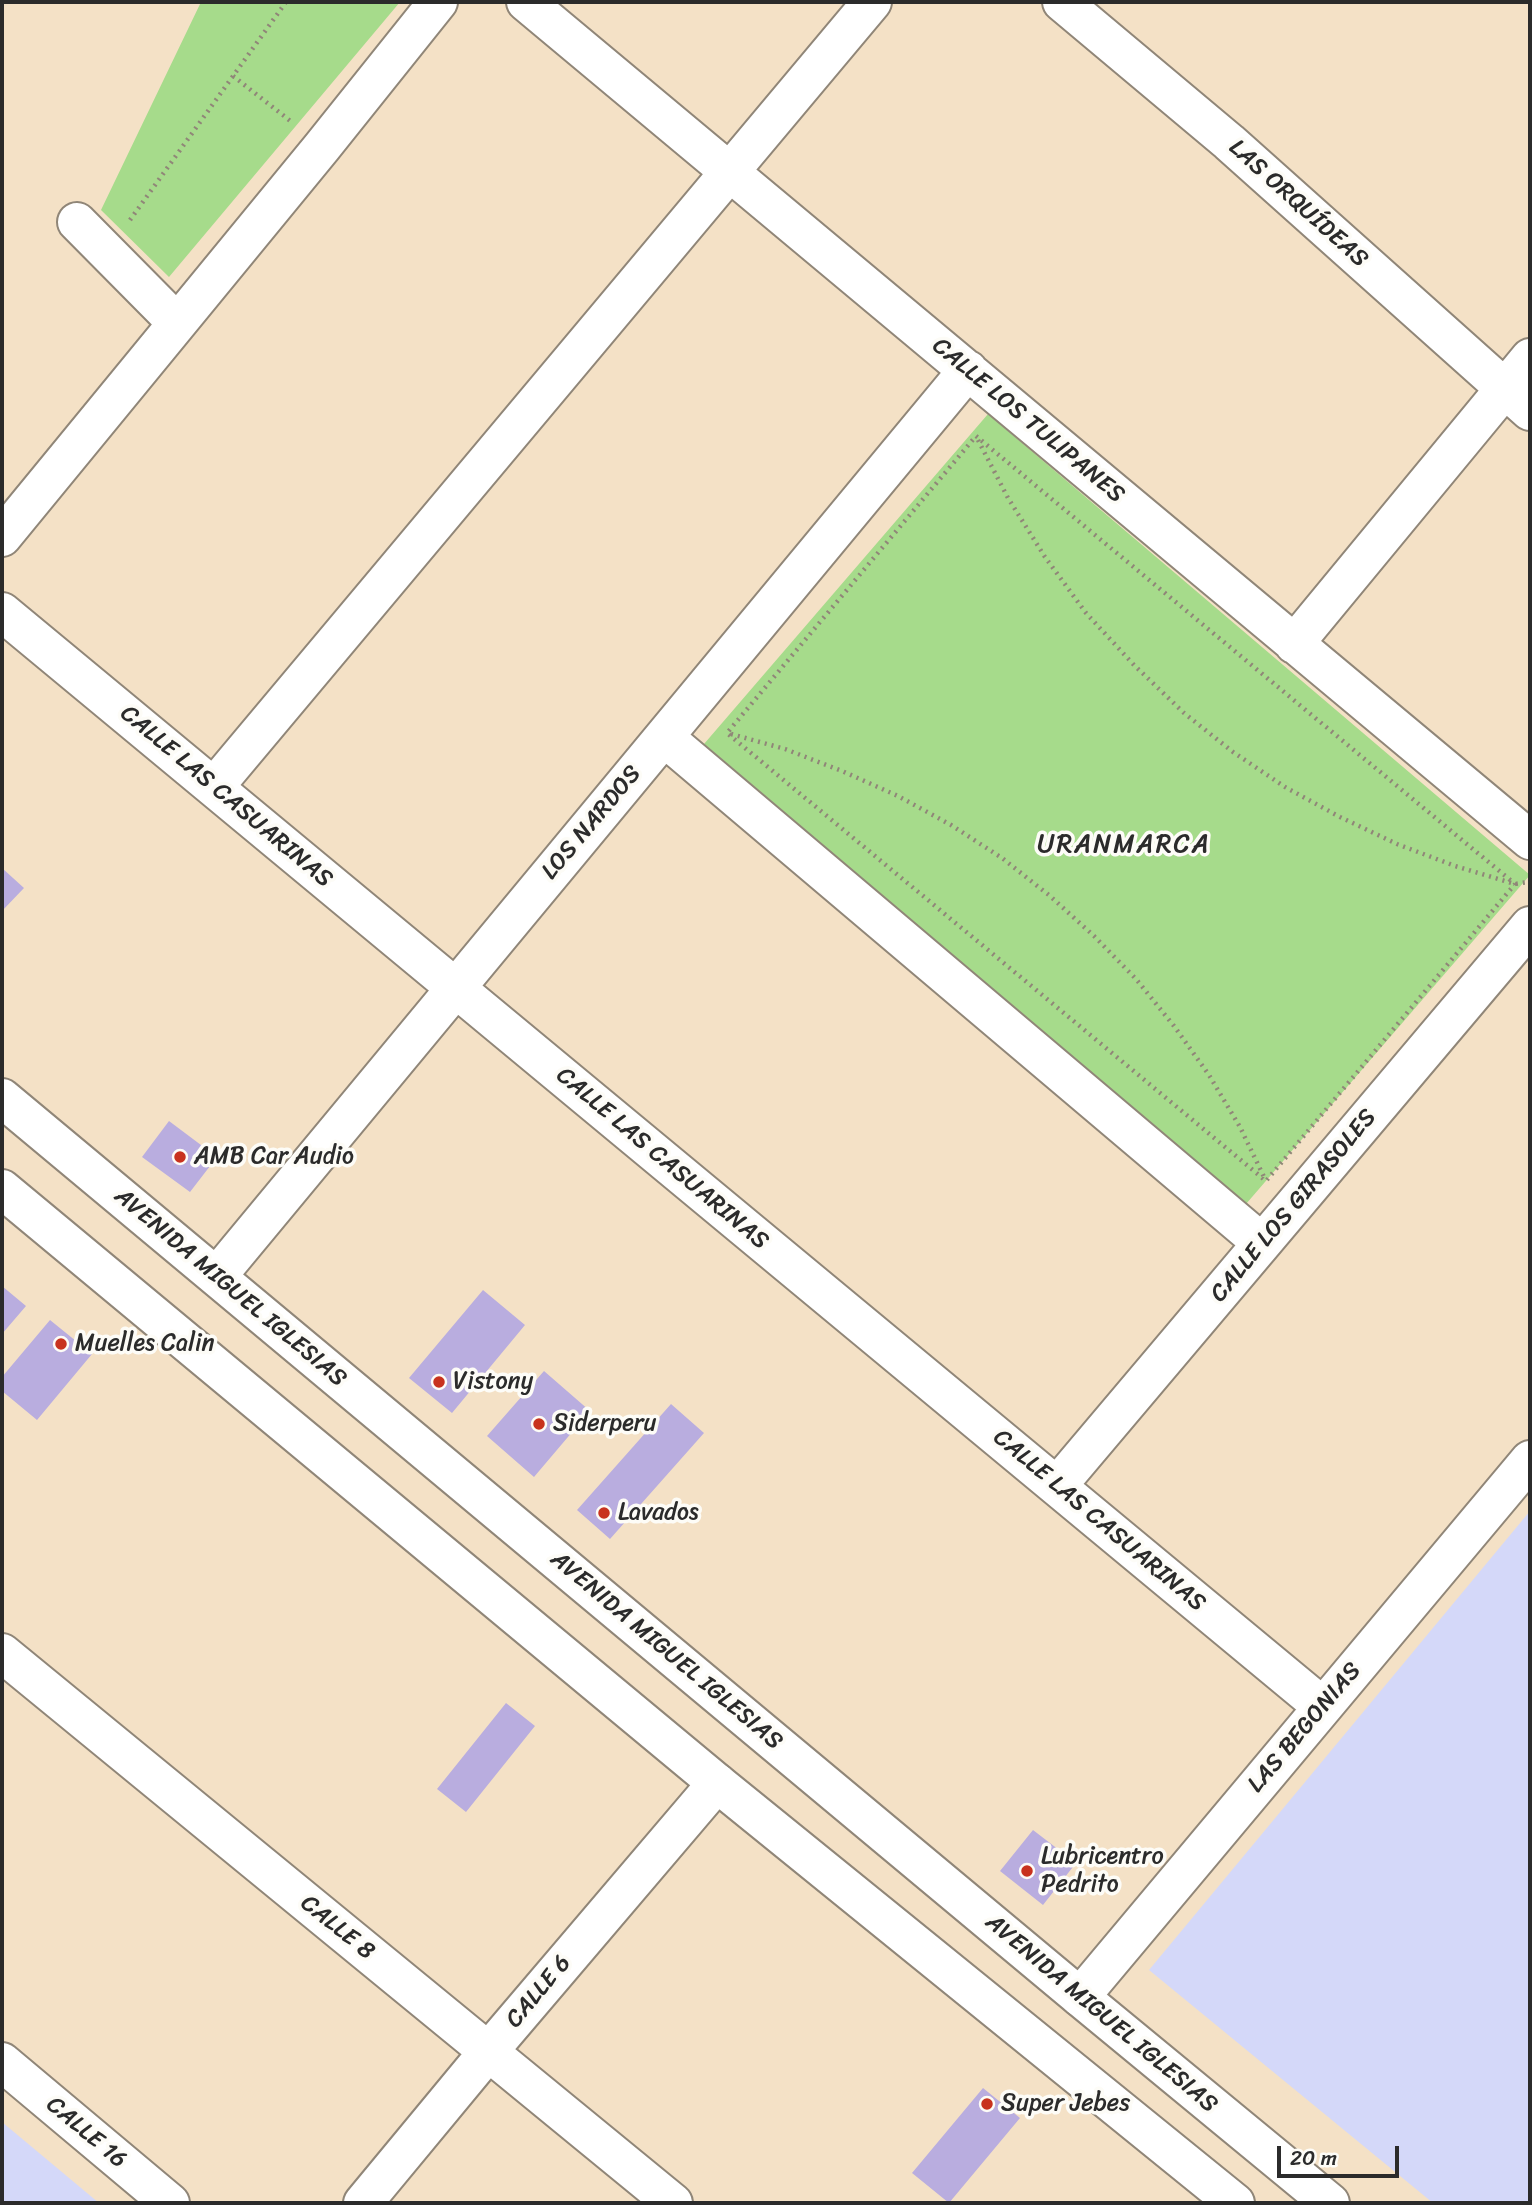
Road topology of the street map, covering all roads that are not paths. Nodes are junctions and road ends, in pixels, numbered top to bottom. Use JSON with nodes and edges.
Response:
{"nodes":[{"id":1,"x":438,"y":2,"type":"edge"},
{"id":2,"x":526,"y":2,"type":"edge"},
{"id":3,"x":872,"y":2,"type":"edge"},
{"id":4,"x":1062,"y":2,"type":"edge"},
{"id":5,"x":729,"y":171,"type":"junction"},
{"id":6,"x":77,"y":222,"type":"dead end"},
{"id":7,"x":176,"y":322,"type":"junction"},
{"id":8,"x":1530,"y":358,"type":"edge"},
{"id":9,"x":968,"y":370,"type":"junction"},
{"id":10,"x":1517,"y":400,"type":"edge"},
{"id":11,"x":2,"y":537,"type":"edge"},
{"id":12,"x":2,"y":612,"type":"edge"},
{"id":13,"x":1294,"y":644,"type":"junction"},
{"id":14,"x":664,"y":737,"type":"junction"},
{"id":15,"x":214,"y":787,"type":"junction"},
{"id":16,"x":1530,"y":841,"type":"edge"},
{"id":17,"x":1530,"y":926,"type":"edge"},
{"id":18,"x":456,"y":988,"type":"junction"},
{"id":19,"x":2,"y":1098,"type":"edge"},
{"id":20,"x":2,"y":1189,"type":"edge"},
{"id":21,"x":1262,"y":1242,"type":"junction"},
{"id":22,"x":217,"y":1276,"type":"junction"},
{"id":23,"x":1529,"y":1463,"type":"edge"},
{"id":24,"x":1057,"y":1486,"type":"junction"},
{"id":25,"x":2,"y":1653,"type":"edge"},
{"id":26,"x":1323,"y":1707,"type":"junction"},
{"id":27,"x":717,"y":1783,"type":"junction"},
{"id":28,"x":1080,"y":1997,"type":"junction"},
{"id":29,"x":488,"y":2052,"type":"junction"},
{"id":30,"x":2,"y":2062,"type":"edge"},
{"id":31,"x":170,"y":2203,"type":"edge"},
{"id":32,"x":363,"y":2203,"type":"edge"},
{"id":33,"x":673,"y":2203,"type":"edge"},
{"id":34,"x":1234,"y":2203,"type":"edge"},
{"id":35,"x":1330,"y":2203,"type":"edge"}],
"edges":[{"from":1,"to":7,"type":"street"},
{"from":2,"to":5,"type":"street","name":"CALLE LOS TULIPANES"},
{"from":3,"to":5,"type":"street"},
{"from":4,"to":10,"type":"street","name":"LAS ORQUÍDEAS"},
{"from":5,"to":9,"type":"street","name":"CALLE LOS TULIPANES"},
{"from":5,"to":15,"type":"street"},
{"from":6,"to":7,"type":"street"},
{"from":7,"to":11,"type":"street"},
{"from":8,"to":10,"type":"street"},
{"from":9,"to":13,"type":"street","name":"CALLE LOS TULIPANES"},
{"from":9,"to":14,"type":"street","name":"LOS NARDOS"},
{"from":10,"to":13,"type":"street"},
{"from":12,"to":15,"type":"street","name":"CALLE LAS CASUARINAS"},
{"from":13,"to":16,"type":"street","name":"CALLE LOS TULIPANES"},
{"from":14,"to":18,"type":"street","name":"LOS NARDOS"},
{"from":14,"to":21,"type":"street"},
{"from":15,"to":18,"type":"street","name":"CALLE LAS CASUARINAS"},
{"from":17,"to":21,"type":"street","name":"CALLE LOS GIRASOLES"},
{"from":18,"to":22,"type":"street","name":"LOS NARDOS"},
{"from":18,"to":24,"type":"street","name":"CALLE LAS CASUARINAS"},
{"from":19,"to":22,"type":"street","name":"AVENIDA MIGUEL IGLESIAS"},
{"from":20,"to":27,"type":"street"},
{"from":21,"to":24,"type":"street","name":"CALLE LOS GIRASOLES"},
{"from":22,"to":28,"type":"street","name":"AVENIDA MIGUEL IGLESIAS"},
{"from":23,"to":26,"type":"street","name":"LAS BEGONIAS"},
{"from":24,"to":26,"type":"street","name":"CALLE LAS CASUARINAS"},
{"from":25,"to":29,"type":"street","name":"CALLE 8"},
{"from":26,"to":28,"type":"street","name":"LAS BEGONIAS"},
{"from":27,"to":29,"type":"street","name":"CALLE 6"},
{"from":27,"to":34,"type":"street"},
{"from":28,"to":35,"type":"street","name":"AVENIDA MIGUEL IGLESIAS"},
{"from":29,"to":32,"type":"street","name":"CALLE 6"},
{"from":29,"to":33,"type":"street","name":"CALLE 8"},
{"from":30,"to":31,"type":"street","name":"CALLE 16"}]}
